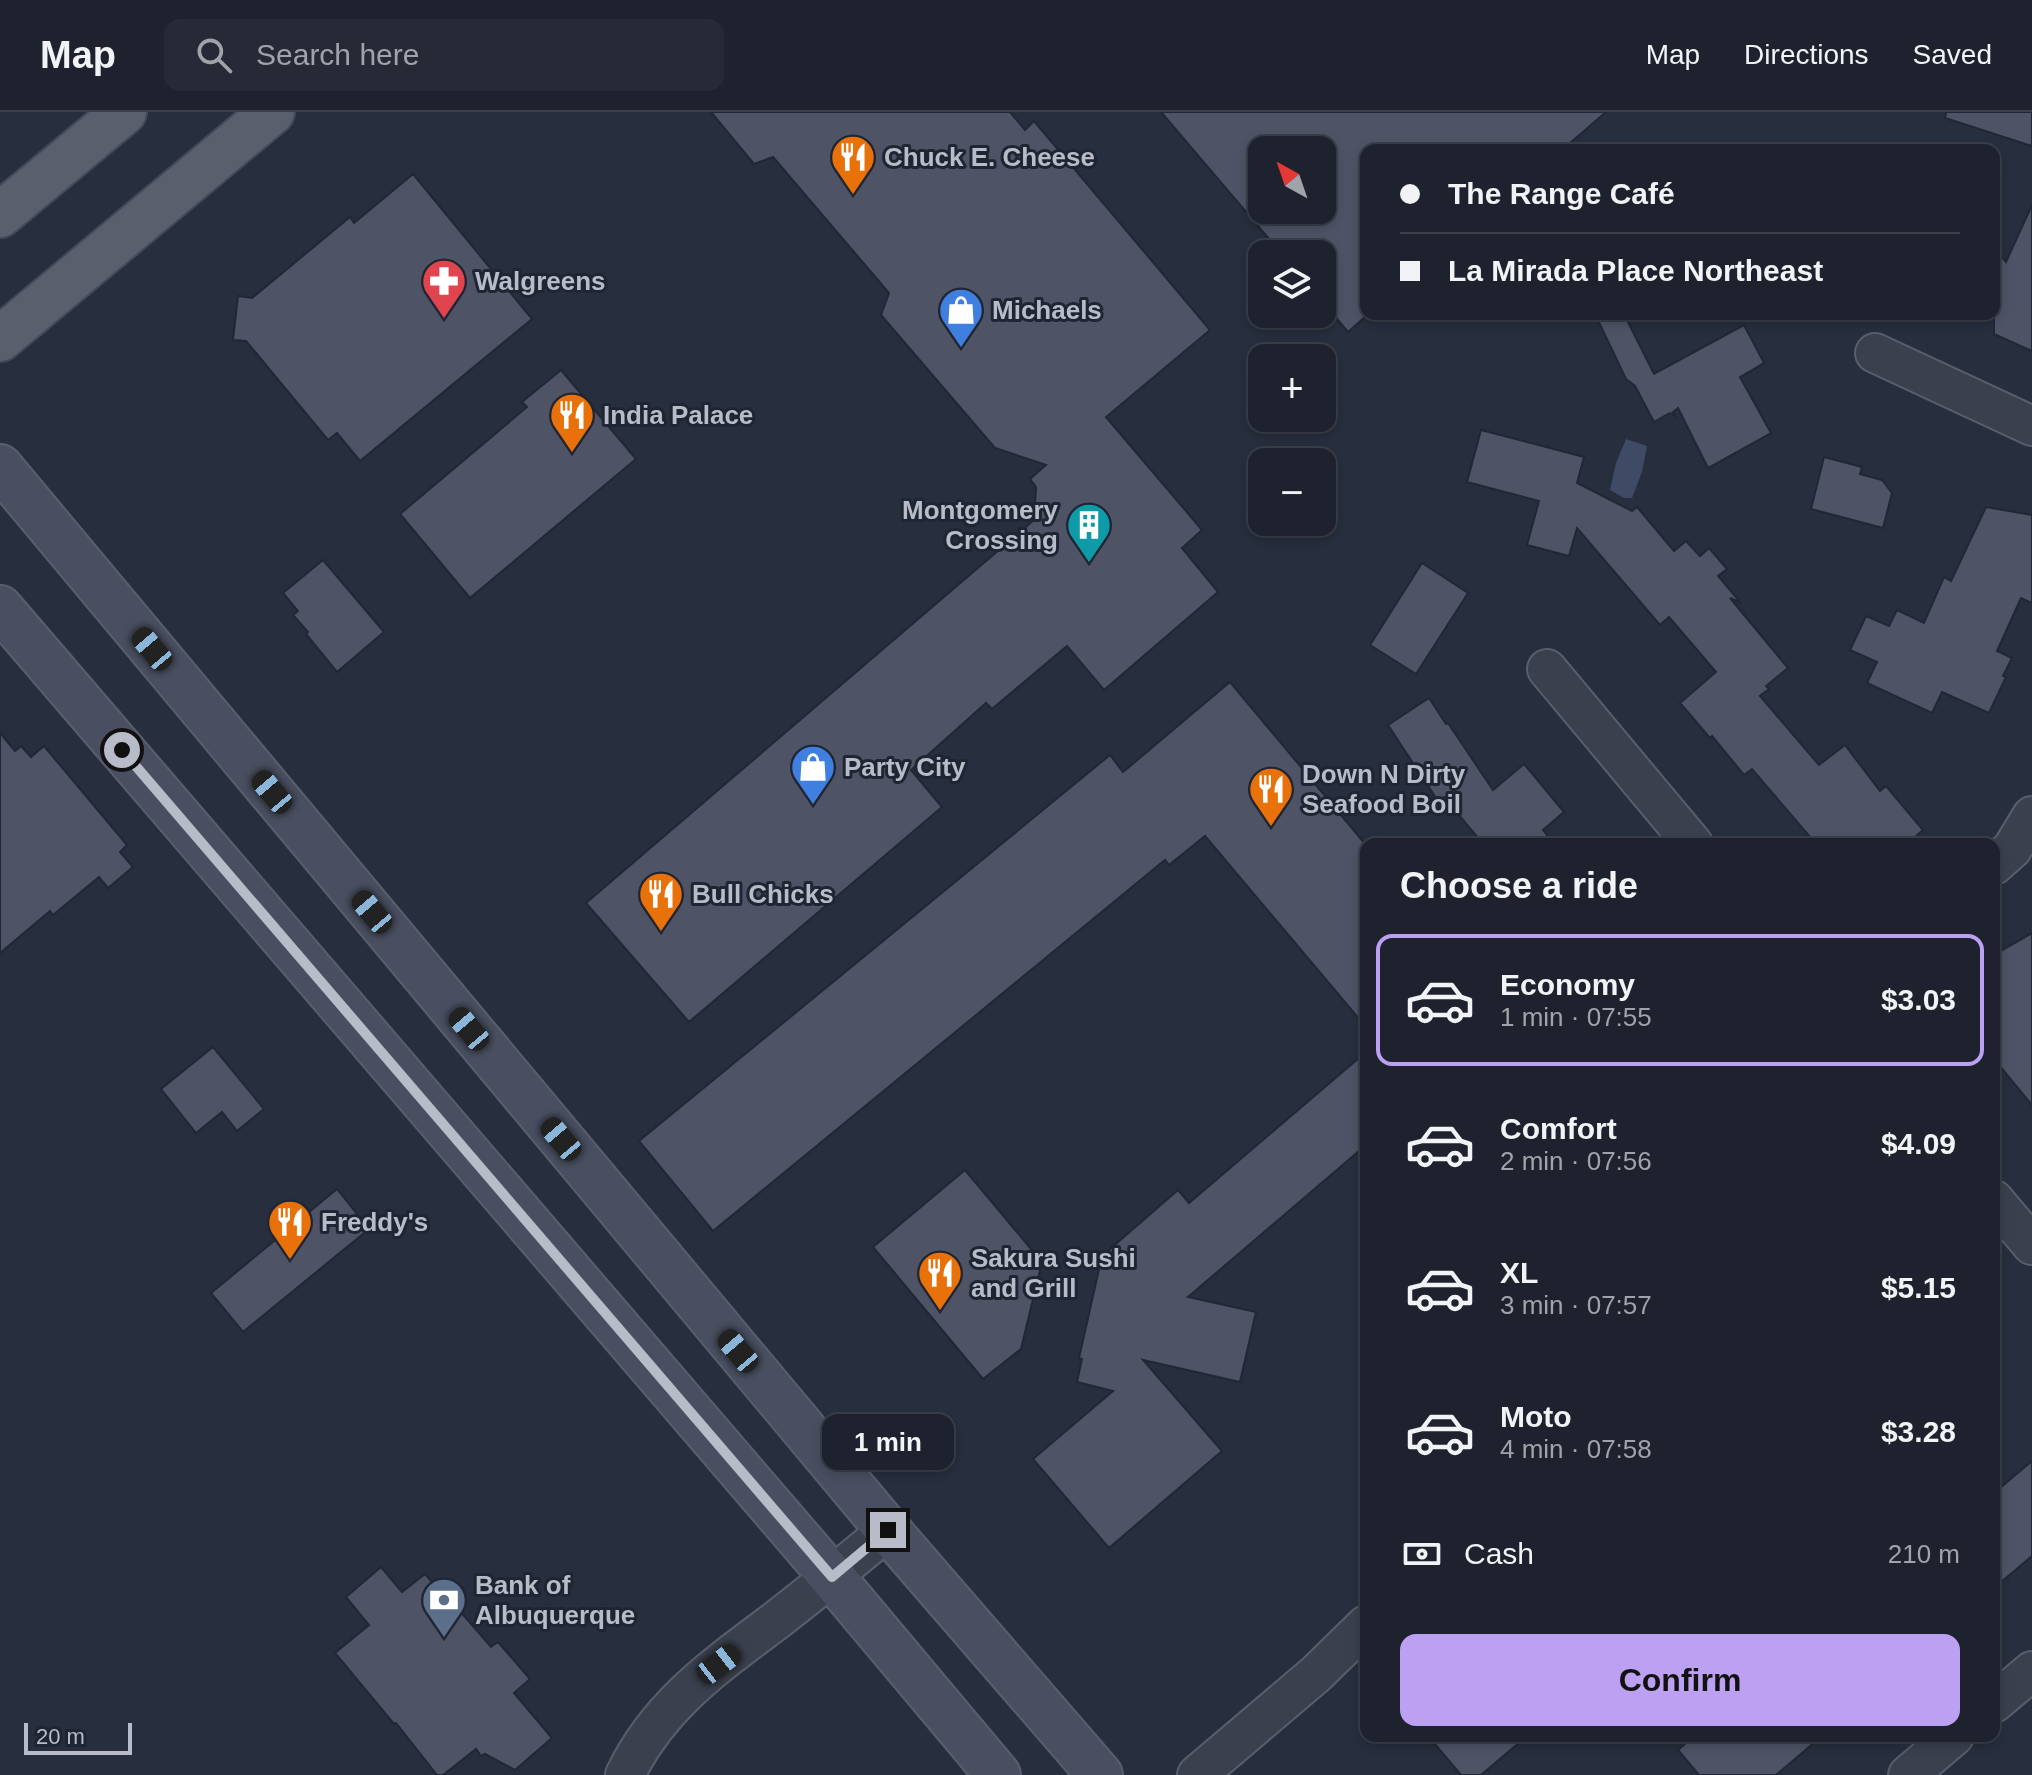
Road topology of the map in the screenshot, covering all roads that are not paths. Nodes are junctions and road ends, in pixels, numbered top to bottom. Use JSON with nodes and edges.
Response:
{"nodes":[{"id":1,"x":124,"y":112,"type":"edge"},
{"id":2,"x":272,"y":112,"type":"edge"},
{"id":3,"x":0,"y":215,"type":"edge"},
{"id":4,"x":0,"y":339,"type":"edge"},
{"id":5,"x":1875,"y":353,"type":"dead end"},
{"id":6,"x":2032,"y":426,"type":"edge"},
{"id":7,"x":0,"y":467,"type":"edge"},
{"id":8,"x":0,"y":608,"type":"edge"},
{"id":9,"x":1547,"y":669,"type":"dead end"},
{"id":10,"x":2032,"y":816,"type":"edge"},
{"id":11,"x":1688,"y":838,"type":"edge"},
{"id":12,"x":2000,"y":860,"type":"edge"},
{"id":13,"x":2000,"y":1207,"type":"edge"},
{"id":14,"x":2032,"y":1245,"type":"edge"},
{"id":15,"x":888,"y":1530,"type":"junction"},
{"id":16,"x":832,"y":1577,"type":"junction"},
{"id":17,"x":1360,"y":1631,"type":"edge"},
{"id":18,"x":2032,"y":1671,"type":"edge"},
{"id":19,"x":2000,"y":1698,"type":"edge"},
{"id":20,"x":1947,"y":1742,"type":"edge"},
{"id":21,"x":625,"y":1775,"type":"edge"},
{"id":22,"x":998,"y":1775,"type":"edge"},
{"id":23,"x":1100,"y":1775,"type":"edge"},
{"id":24,"x":1197,"y":1775,"type":"edge"},
{"id":25,"x":1908,"y":1775,"type":"edge"}],
"edges":[{"from":1,"to":3,"type":"main road"},
{"from":2,"to":4,"type":"main road"},
{"from":5,"to":6,"type":"street"},
{"from":7,"to":15,"type":"main road"},
{"from":8,"to":16,"type":"main road"},
{"from":9,"to":11,"type":"street"},
{"from":10,"to":12,"type":"street"},
{"from":13,"to":14,"type":"street"},
{"from":15,"to":16,"type":"street"},
{"from":15,"to":23,"type":"main road"},
{"from":16,"to":21,"type":"street"},
{"from":16,"to":22,"type":"main road"},
{"from":17,"to":24,"type":"street"},
{"from":18,"to":19,"type":"street"},
{"from":20,"to":25,"type":"street"}]}
